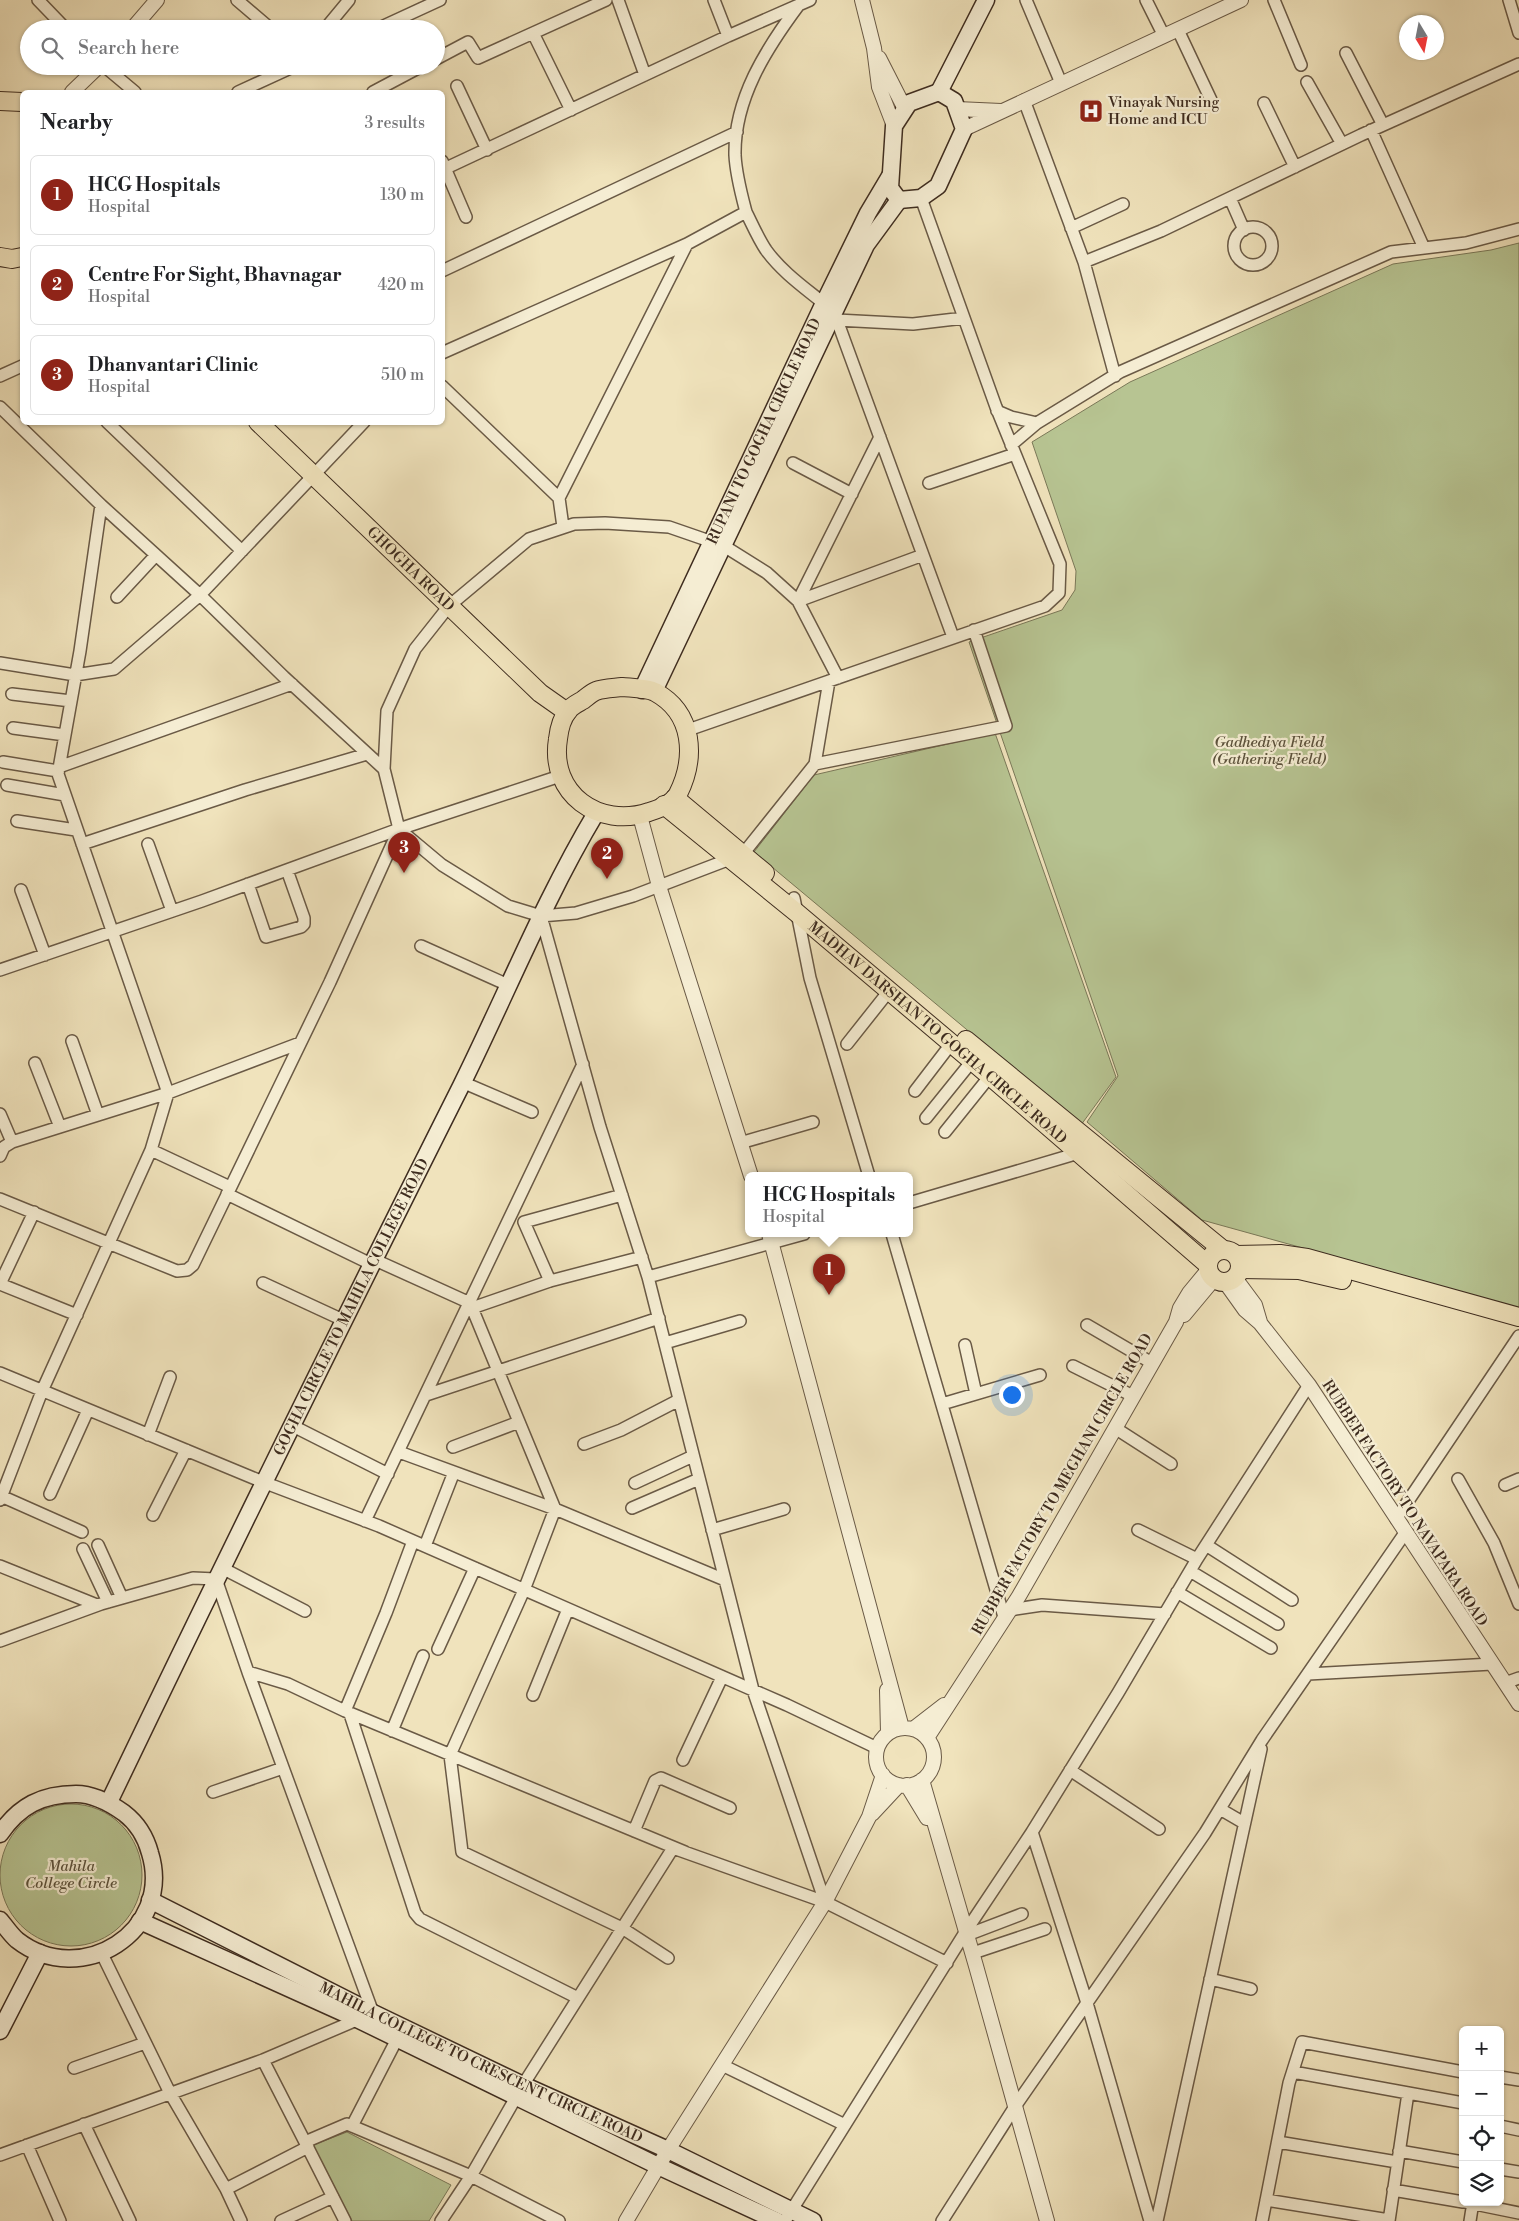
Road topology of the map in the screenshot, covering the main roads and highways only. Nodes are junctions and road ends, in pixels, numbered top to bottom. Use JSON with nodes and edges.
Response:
{"nodes":[{"id":1,"x":986,"y":0,"type":"edge"},
{"id":2,"x":939,"y":92,"type":"junction"},
{"id":3,"x":0,"y":101,"type":"edge"},
{"id":4,"x":20,"y":102,"type":"edge"},
{"id":5,"x":890,"y":176,"type":"junction"},
{"id":6,"x":900,"y":200,"type":"junction"},
{"id":7,"x":20,"y":257,"type":"edge"},
{"id":8,"x":0,"y":258,"type":"edge"},
{"id":9,"x":832,"y":312,"type":"junction"},
{"id":10,"x":261,"y":425,"type":"edge"},
{"id":11,"x":648,"y":691,"type":"junction"},
{"id":12,"x":567,"y":712,"type":"junction"},
{"id":13,"x":670,"y":802,"type":"junction"},
{"id":14,"x":596,"y":813,"type":"junction"},
{"id":15,"x":796,"y":905,"type":"junction"},
{"id":16,"x":1088,"y":1150,"type":"junction"},
{"id":17,"x":1223,"y":1268,"type":"junction"},
{"id":18,"x":1519,"y":1317,"type":"edge"},
{"id":19,"x":1519,"y":1328,"type":"edge"},
{"id":20,"x":109,"y":1802,"type":"junction"},
{"id":21,"x":0,"y":1834,"type":"edge"},
{"id":22,"x":150,"y":1900,"type":"junction"},
{"id":23,"x":0,"y":1920,"type":"edge"},
{"id":24,"x":140,"y":1921,"type":"junction"},
{"id":25,"x":40,"y":1953,"type":"junction"},
{"id":26,"x":0,"y":2031,"type":"edge"},
{"id":27,"x":519,"y":2091,"type":"junction"},
{"id":28,"x":788,"y":2216,"type":"edge"},
{"id":29,"x":777,"y":2221,"type":"edge"},
{"id":30,"x":813,"y":2221,"type":"edge"}],
"edges":[{"from":1,"to":2,"type":"main road"},
{"from":2,"to":5,"type":"main road"},
{"from":2,"to":6,"type":"main road"},
{"from":3,"to":4,"type":"main road"},
{"from":5,"to":6,"type":"main road"},
{"from":5,"to":9,"type":"main road","name":"RUPANI TO GOGHA CIRCLE ROAD"},
{"from":6,"to":9,"type":"main road","name":"RUPANI TO GOGHA CIRCLE ROAD"},
{"from":7,"to":8,"type":"main road"},
{"from":9,"to":11,"type":"main road","name":"RUPANI TO GOGHA CIRCLE ROAD"},
{"from":10,"to":12,"type":"main road","name":"GHOGHA ROAD"},
{"from":11,"to":12,"type":"main road"},
{"from":11,"to":13,"type":"main road"},
{"from":12,"to":14,"type":"main road"},
{"from":13,"to":14,"type":"main road"},
{"from":13,"to":15,"type":"main road","name":"MADHAV DARSHAN TO GOGHA CIRCLE ROAD"},
{"from":14,"to":20,"type":"main road","name":"GOGHA CIRCLE TO MAHILA COLLEGE ROAD"},
{"from":15,"to":16,"type":"main road","name":"MADHAV DARSHAN TO GOGHA CIRCLE ROAD"},
{"from":15,"to":16,"type":"main road","name":"MADHAV DARSHAN TO GOGHA CIRCLE ROAD"},
{"from":16,"to":17,"type":"main road","name":"MADHAV DARSHAN TO GOGHA CIRCLE ROAD"},
{"from":17,"to":18,"type":"main road"},
{"from":17,"to":19,"type":"main road"},
{"from":20,"to":21,"type":"main road"},
{"from":20,"to":22,"type":"main road"},
{"from":22,"to":24,"type":"main road"},
{"from":22,"to":27,"type":"main road","name":"MAHILA COLLEGE TO CRESCENT CIRCLE ROAD"},
{"from":23,"to":25,"type":"main road"},
{"from":24,"to":25,"type":"main road"},
{"from":24,"to":27,"type":"main road","name":"MAHILA COLLEGE TO CRESCENT CIRCLE ROAD"},
{"from":25,"to":26,"type":"main road"},
{"from":27,"to":28,"type":"main road","name":"MAHILA COLLEGE TO CRESCENT CIRCLE ROAD"},
{"from":27,"to":29,"type":"main road","name":"MAHILA COLLEGE TO CRESCENT CIRCLE ROAD"},
{"from":28,"to":30,"type":"main road","name":"MAHILA COLLEGE TO CRESCENT CIRCLE ROAD"}]}
